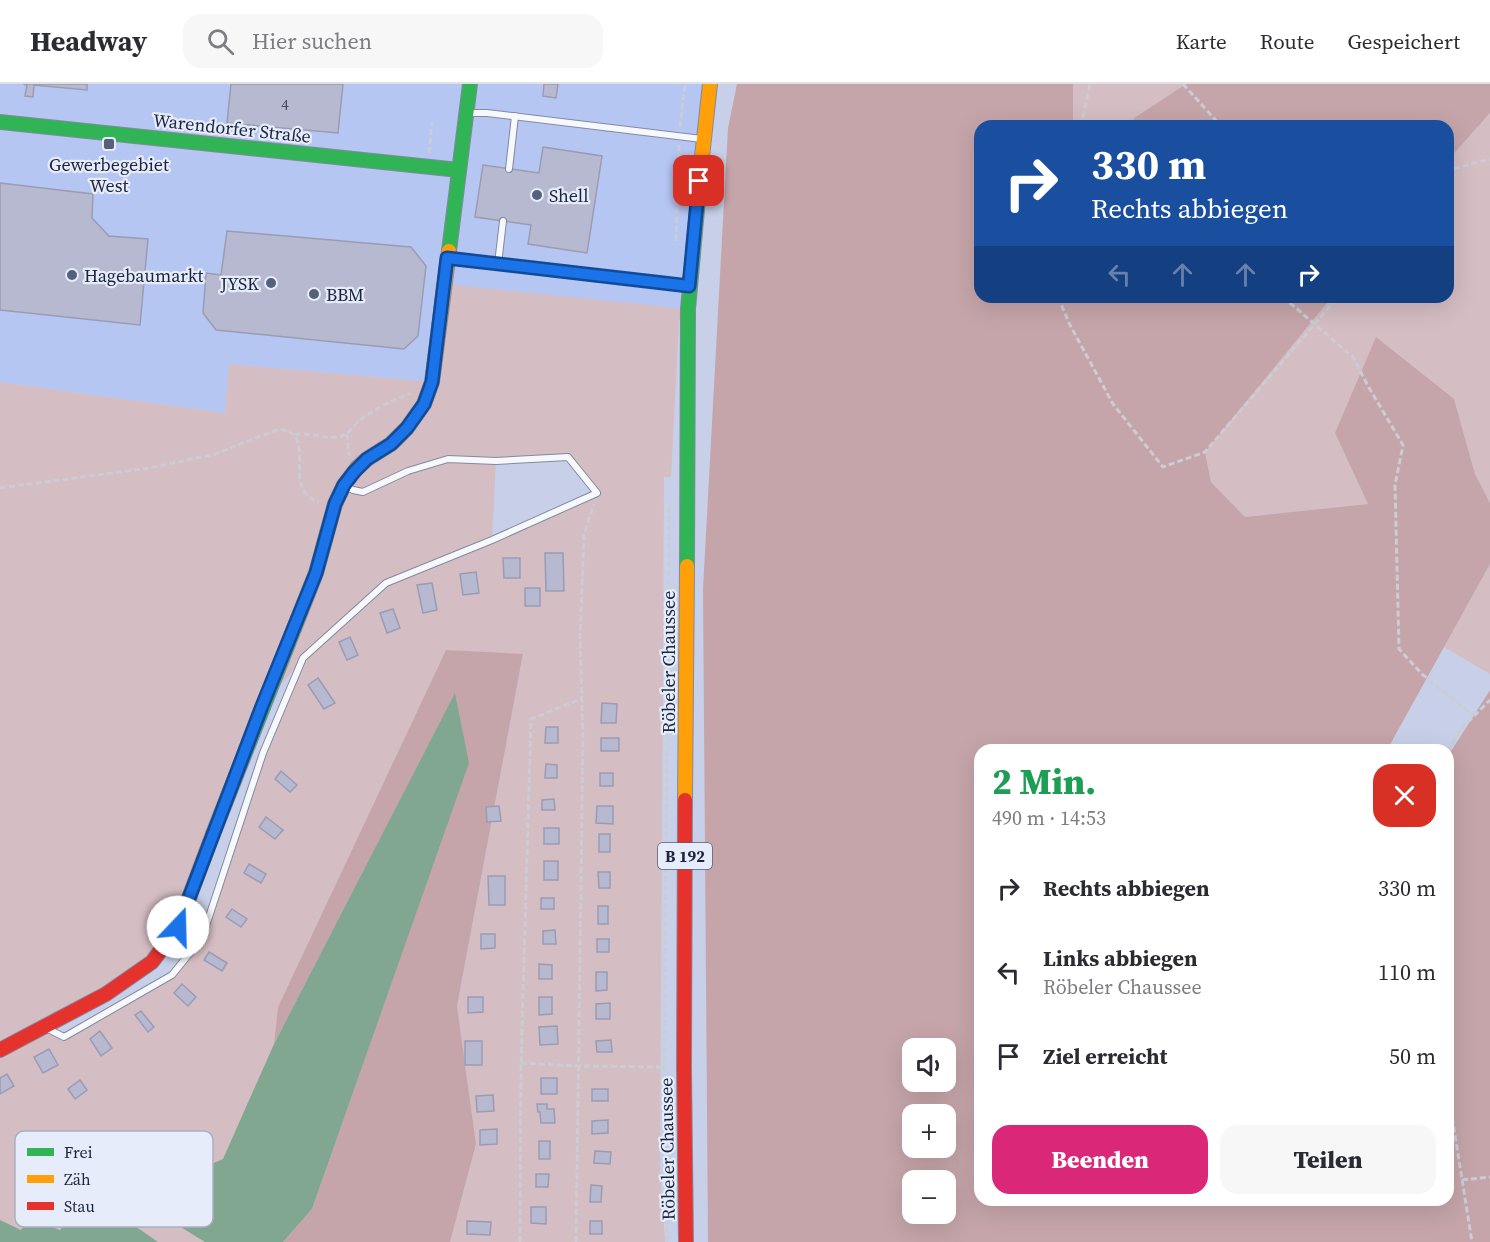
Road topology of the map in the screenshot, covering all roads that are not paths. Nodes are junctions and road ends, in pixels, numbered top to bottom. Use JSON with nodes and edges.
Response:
{"nodes":[{"id":1,"x":470,"y":84,"type":"edge"},
{"id":2,"x":710,"y":84,"type":"edge"},
{"id":3,"x":467,"y":112,"type":"junction"},
{"id":4,"x":514,"y":116,"type":"junction"},
{"id":5,"x":0,"y":123,"type":"edge"},
{"id":6,"x":703,"y":139,"type":"junction"},
{"id":7,"x":508,"y":169,"type":"dead end"},
{"id":8,"x":459,"y":170,"type":"junction"},
{"id":9,"x":503,"y":221,"type":"dead end"},
{"id":10,"x":447,"y":258,"type":"junction"},
{"id":11,"x":498,"y":264,"type":"junction"},
{"id":12,"x":689,"y":286,"type":"junction"},
{"id":13,"x":344,"y":485,"type":"junction"},
{"id":14,"x":43,"y":1027,"type":"junction"},
{"id":15,"x":0,"y":1050,"type":"edge"},
{"id":16,"x":686,"y":1242,"type":"edge"}],
"edges":[{"from":1,"to":3,"type":"street"},
{"from":2,"to":6,"type":"street","name":"Röbeler Chaussee","number":"B 192"},
{"from":3,"to":4,"type":"lane"},
{"from":3,"to":8,"type":"street"},
{"from":4,"to":6,"type":"lane"},
{"from":4,"to":7,"type":"lane"},
{"from":5,"to":8,"type":"street","name":"Warendorfer Straße"},
{"from":6,"to":12,"type":"street","name":"Röbeler Chaussee","number":"B 192"},
{"from":8,"to":10,"type":"street"},
{"from":9,"to":11,"type":"lane"},
{"from":10,"to":11,"type":"lane"},
{"from":10,"to":13,"type":"street"},
{"from":11,"to":12,"type":"lane"},
{"from":12,"to":16,"type":"street","name":"Röbeler Chaussee","number":"B 192"},
{"from":13,"to":14,"type":"street"},
{"from":13,"to":14,"type":"lane"},
{"from":14,"to":15,"type":"street"}]}
